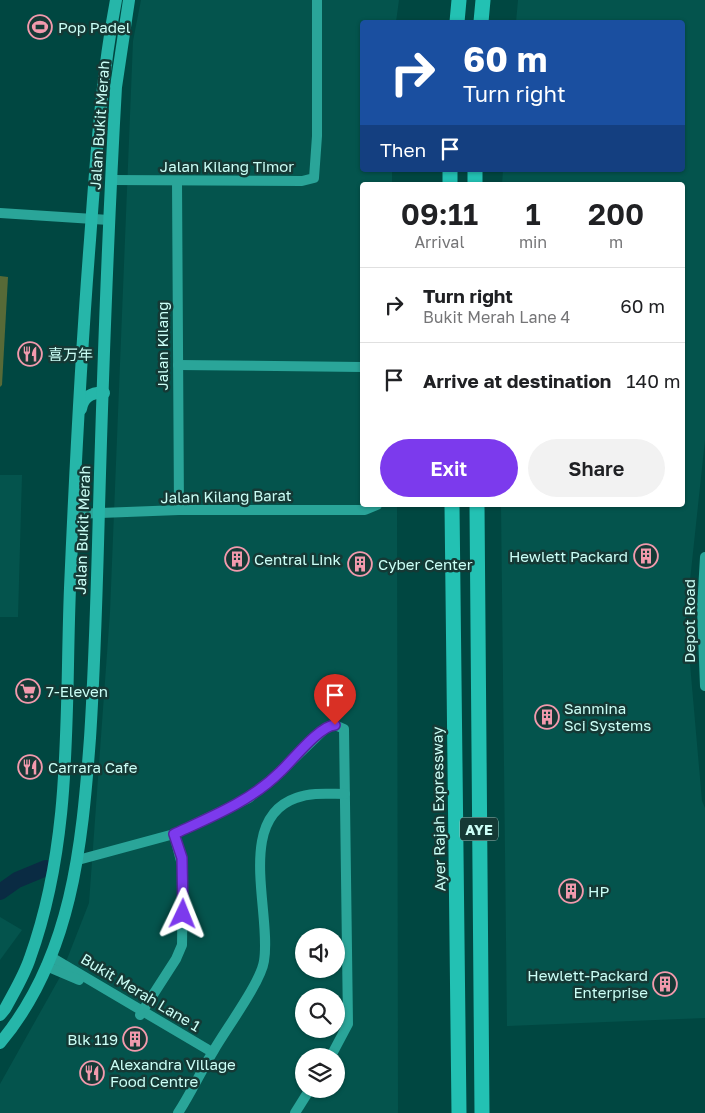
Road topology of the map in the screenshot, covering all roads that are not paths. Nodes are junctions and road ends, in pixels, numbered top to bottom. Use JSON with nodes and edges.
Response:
{"nodes":[{"id":1,"x":116,"y":0,"type":"edge"},
{"id":2,"x":130,"y":0,"type":"edge"},
{"id":3,"x":317,"y":0,"type":"edge"},
{"id":4,"x":459,"y":0,"type":"edge"},
{"id":5,"x":483,"y":0,"type":"edge"},
{"id":6,"x":457,"y":20,"type":"edge"},
{"id":7,"x":481,"y":20,"type":"edge"},
{"id":8,"x":110,"y":180,"type":"junction"},
{"id":9,"x":177,"y":182,"type":"junction"},
{"id":10,"x":0,"y":213,"type":"edge"},
{"id":11,"x":91,"y":219,"type":"junction"},
{"id":12,"x":109,"y":220,"type":"junction"},
{"id":13,"x":178,"y":365,"type":"junction"},
{"id":14,"x":360,"y":366,"type":"edge"},
{"id":15,"x":104,"y":393,"type":"junction"},
{"id":16,"x":79,"y":419,"type":"junction"},
{"id":17,"x":372,"y":507,"type":"edge"},
{"id":18,"x":452,"y":507,"type":"edge"},
{"id":19,"x":477,"y":507,"type":"edge"},
{"id":20,"x":179,"y":510,"type":"junction"},
{"id":21,"x":74,"y":514,"type":"junction"},
{"id":22,"x":99,"y":514,"type":"junction"},
{"id":23,"x":705,"y":557,"type":"edge"},
{"id":24,"x":705,"y":686,"type":"edge"},
{"id":25,"x":66,"y":750,"type":"junction"},
{"id":26,"x":89,"y":751,"type":"junction"},
{"id":27,"x":345,"y":794,"type":"junction"},
{"id":28,"x":174,"y":834,"type":"junction"},
{"id":29,"x":78,"y":860,"type":"junction"},
{"id":30,"x":48,"y":961,"type":"junction"},
{"id":31,"x":142,"y":1013,"type":"junction"},
{"id":32,"x":0,"y":1015,"type":"edge"},
{"id":33,"x":0,"y":1043,"type":"edge"},
{"id":34,"x":334,"y":1048,"type":"edge"},
{"id":35,"x":211,"y":1054,"type":"junction"},
{"id":36,"x":305,"y":1098,"type":"edge"},
{"id":37,"x":178,"y":1113,"type":"edge"},
{"id":38,"x":296,"y":1113,"type":"edge"},
{"id":39,"x":459,"y":1113,"type":"edge"},
{"id":40,"x":482,"y":1113,"type":"edge"}],
"edges":[{"from":1,"to":11,"type":"main road","name":"Jalan Bukit Merah"},
{"from":2,"to":8,"type":"main road","name":"Jalan Bukit Merah"},
{"from":3,"to":9,"type":"street","name":"Jalan Kilang Timor"},
{"from":4,"to":6,"type":"highway"},
{"from":5,"to":7,"type":"highway"},
{"from":8,"to":9,"type":"street","name":"Jalan Kilang Timor"},
{"from":8,"to":12,"type":"main road","name":"Jalan Bukit Merah"},
{"from":9,"to":13,"type":"street","name":"Jalan Kilang"},
{"from":10,"to":11,"type":"street"},
{"from":11,"to":12,"type":"street"},
{"from":11,"to":16,"type":"main road","name":"Jalan Bukit Merah"},
{"from":12,"to":15,"type":"main road","name":"Jalan Bukit Merah"},
{"from":13,"to":14,"type":"street"},
{"from":13,"to":20,"type":"street","name":"Jalan Kilang"},
{"from":15,"to":16,"type":"main road"},
{"from":15,"to":22,"type":"main road","name":"Jalan Bukit Merah"},
{"from":16,"to":21,"type":"main road","name":"Jalan Bukit Merah"},
{"from":17,"to":20,"type":"street","name":"Jalan Kilang Barat"},
{"from":18,"to":39,"type":"highway","name":"Ayer Rajah Expressway","number":"AYE"},
{"from":19,"to":40,"type":"highway","number":"AYE"},
{"from":20,"to":22,"type":"street","name":"Jalan Kilang Barat"},
{"from":21,"to":22,"type":"street","name":"Jalan Kilang Barat"},
{"from":21,"to":25,"type":"main road","name":"Jalan Bukit Merah"},
{"from":22,"to":26,"type":"main road","name":"Jalan Bukit Merah"},
{"from":23,"to":24,"type":"street","name":"Depot Road"},
{"from":25,"to":26,"type":"main road"},
{"from":25,"to":32,"type":"main road","name":"Jalan Bukit Merah"},
{"from":26,"to":29,"type":"main road","name":"Jalan Bukit Merah"},
{"from":27,"to":28,"type":"street"},
{"from":27,"to":34,"type":"street"},
{"from":27,"to":35,"type":"street"},
{"from":28,"to":29,"type":"street"},
{"from":28,"to":31,"type":"street"},
{"from":29,"to":30,"type":"main road","name":"Jalan Bukit Merah"},
{"from":30,"to":31,"type":"street","name":"Bukit Merah Lane 1"},
{"from":30,"to":33,"type":"main road","name":"Jalan Bukit Merah"},
{"from":31,"to":35,"type":"street","name":"Bukit Merah Lane 1"},
{"from":35,"to":37,"type":"street"},
{"from":36,"to":38,"type":"street"}]}
